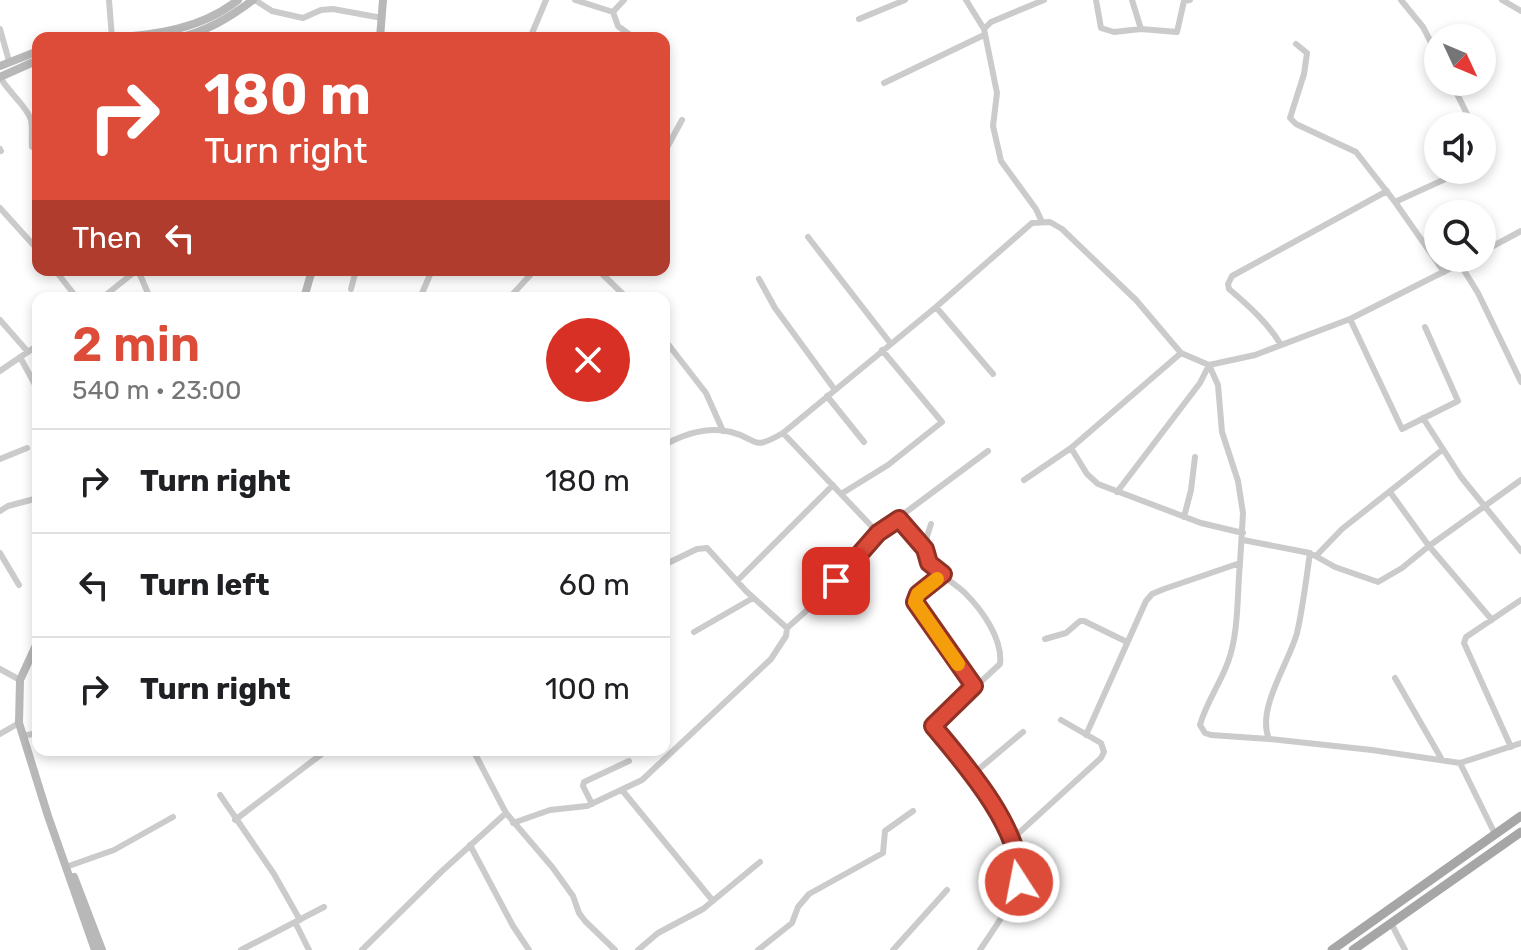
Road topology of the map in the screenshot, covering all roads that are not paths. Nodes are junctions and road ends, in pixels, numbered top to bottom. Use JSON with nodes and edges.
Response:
{"nodes":[{"id":1,"x":109,"y":0,"type":"edge"},
{"id":2,"x":238,"y":0,"type":"edge"},
{"id":3,"x":254,"y":0,"type":"edge"},
{"id":4,"x":383,"y":0,"type":"edge"},
{"id":5,"x":546,"y":0,"type":"edge"},
{"id":6,"x":575,"y":0,"type":"edge"},
{"id":7,"x":624,"y":0,"type":"edge"},
{"id":8,"x":905,"y":0,"type":"edge"},
{"id":9,"x":966,"y":0,"type":"edge"},
{"id":10,"x":1044,"y":0,"type":"edge"},
{"id":11,"x":1096,"y":0,"type":"edge"},
{"id":12,"x":1132,"y":0,"type":"edge"},
{"id":13,"x":1190,"y":0,"type":"edge"},
{"id":14,"x":1401,"y":0,"type":"edge"},
{"id":15,"x":1502,"y":0,"type":"edge"},
{"id":16,"x":1521,"y":11,"type":"edge"},
{"id":17,"x":613,"y":12,"type":"junction"},
{"id":18,"x":382,"y":18,"type":"junction"},
{"id":19,"x":859,"y":19,"type":"dead end"},
{"id":20,"x":0,"y":29,"type":"edge"},
{"id":21,"x":1141,"y":29,"type":"junction"},
{"id":22,"x":1424,"y":29,"type":"edge"},
{"id":23,"x":112,"y":32,"type":"edge"},
{"id":24,"x":166,"y":32,"type":"edge"},
{"id":25,"x":199,"y":32,"type":"edge"},
{"id":26,"x":381,"y":32,"type":"edge"},
{"id":27,"x":533,"y":32,"type":"edge"},
{"id":28,"x":626,"y":32,"type":"edge"},
{"id":29,"x":984,"y":32,"type":"junction"},
{"id":30,"x":1296,"y":44,"type":"dead end"},
{"id":31,"x":32,"y":53,"type":"edge"},
{"id":32,"x":9,"y":61,"type":"junction"},
{"id":33,"x":32,"y":63,"type":"edge"},
{"id":34,"x":0,"y":66,"type":"edge"},
{"id":35,"x":0,"y":77,"type":"edge"},
{"id":36,"x":884,"y":83,"type":"dead end"},
{"id":37,"x":682,"y":120,"type":"dead end"},
{"id":38,"x":670,"y":142,"type":"edge"},
{"id":39,"x":32,"y":147,"type":"dead end"},
{"id":40,"x":1434,"y":184,"type":"edge"},
{"id":41,"x":1387,"y":191,"type":"junction"},
{"id":42,"x":1395,"y":202,"type":"junction"},
{"id":43,"x":0,"y":208,"type":"edge"},
{"id":44,"x":1042,"y":222,"type":"junction"},
{"id":45,"x":1521,"y":231,"type":"edge"},
{"id":46,"x":808,"y":237,"type":"dead end"},
{"id":47,"x":32,"y":243,"type":"edge"},
{"id":48,"x":1424,"y":243,"type":"edge"},
{"id":49,"x":1496,"y":244,"type":"edge"},
{"id":50,"x":1444,"y":272,"type":"edge"},
{"id":51,"x":1465,"y":272,"type":"edge"},
{"id":52,"x":60,"y":276,"type":"edge"},
{"id":53,"x":130,"y":276,"type":"edge"},
{"id":54,"x":354,"y":276,"type":"edge"},
{"id":55,"x":529,"y":276,"type":"edge"},
{"id":56,"x":604,"y":276,"type":"edge"},
{"id":57,"x":759,"y":279,"type":"dead end"},
{"id":58,"x":351,"y":289,"type":"dead end"},
{"id":59,"x":72,"y":292,"type":"edge"},
{"id":60,"x":110,"y":292,"type":"edge"},
{"id":61,"x":515,"y":292,"type":"edge"},
{"id":62,"x":621,"y":292,"type":"edge"},
{"id":63,"x":936,"y":307,"type":"junction"},
{"id":64,"x":1350,"y":319,"type":"junction"},
{"id":65,"x":0,"y":320,"type":"edge"},
{"id":66,"x":1425,"y":327,"type":"dead end"},
{"id":67,"x":891,"y":344,"type":"junction"},
{"id":68,"x":1281,"y":345,"type":"junction"},
{"id":69,"x":670,"y":347,"type":"edge"},
{"id":70,"x":32,"y":349,"type":"edge"},
{"id":71,"x":882,"y":350,"type":"junction"},
{"id":72,"x":28,"y":352,"type":"junction"},
{"id":73,"x":1181,"y":353,"type":"junction"},
{"id":74,"x":20,"y":357,"type":"junction"},
{"id":75,"x":1521,"y":363,"type":"edge"},
{"id":76,"x":1209,"y":365,"type":"junction"},
{"id":77,"x":1513,"y":367,"type":"junction"},
{"id":78,"x":0,"y":371,"type":"edge"},
{"id":79,"x":993,"y":374,"type":"dead end"},
{"id":80,"x":32,"y":379,"type":"edge"},
{"id":81,"x":1521,"y":382,"type":"edge"},
{"id":82,"x":835,"y":390,"type":"junction"},
{"id":83,"x":827,"y":396,"type":"junction"},
{"id":84,"x":1423,"y":418,"type":"junction"},
{"id":85,"x":723,"y":431,"type":"junction"},
{"id":86,"x":783,"y":433,"type":"junction"},
{"id":87,"x":670,"y":442,"type":"edge"},
{"id":88,"x":864,"y":442,"type":"dead end"},
{"id":89,"x":27,"y":448,"type":"dead end"},
{"id":90,"x":1071,"y":448,"type":"junction"},
{"id":91,"x":1442,"y":450,"type":"junction"},
{"id":92,"x":988,"y":451,"type":"dead end"},
{"id":93,"x":1195,"y":457,"type":"dead end"},
{"id":94,"x":0,"y":459,"type":"edge"},
{"id":95,"x":1024,"y":480,"type":"dead end"},
{"id":96,"x":1521,"y":480,"type":"edge"},
{"id":97,"x":833,"y":485,"type":"junction"},
{"id":98,"x":1117,"y":492,"type":"junction"},
{"id":99,"x":1390,"y":492,"type":"junction"},
{"id":100,"x":841,"y":494,"type":"junction"},
{"id":101,"x":32,"y":500,"type":"edge"},
{"id":102,"x":1484,"y":506,"type":"junction"},
{"id":103,"x":0,"y":511,"type":"edge"},
{"id":104,"x":1184,"y":517,"type":"junction"},
{"id":105,"x":899,"y":519,"type":"junction"},
{"id":106,"x":931,"y":524,"type":"dead end"},
{"id":107,"x":878,"y":533,"type":"junction"},
{"id":108,"x":1243,"y":536,"type":"junction"},
{"id":109,"x":1429,"y":546,"type":"junction"},
{"id":110,"x":925,"y":549,"type":"junction"},
{"id":111,"x":1521,"y":551,"type":"edge"},
{"id":112,"x":0,"y":553,"type":"edge"},
{"id":113,"x":1313,"y":554,"type":"junction"},
{"id":114,"x":670,"y":562,"type":"edge"},
{"id":115,"x":1240,"y":563,"type":"junction"},
{"id":116,"x":943,"y":574,"type":"junction"},
{"id":117,"x":737,"y":581,"type":"junction"},
{"id":118,"x":19,"y":585,"type":"dead end"},
{"id":119,"x":753,"y":598,"type":"junction"},
{"id":120,"x":1520,"y":602,"type":"edge"},
{"id":121,"x":1492,"y":620,"type":"junction"},
{"id":122,"x":787,"y":628,"type":"junction"},
{"id":123,"x":694,"y":632,"type":"dead end"},
{"id":124,"x":1045,"y":639,"type":"dead end"},
{"id":125,"x":1127,"y":642,"type":"junction"},
{"id":126,"x":32,"y":654,"type":"edge"},
{"id":127,"x":0,"y":669,"type":"edge"},
{"id":128,"x":1395,"y":678,"type":"dead end"},
{"id":129,"x":20,"y":680,"type":"junction"},
{"id":130,"x":974,"y":686,"type":"junction"},
{"id":131,"x":1061,"y":720,"type":"dead end"},
{"id":132,"x":19,"y":723,"type":"junction"},
{"id":133,"x":1023,"y":732,"type":"dead end"},
{"id":134,"x":0,"y":734,"type":"edge"},
{"id":135,"x":32,"y":734,"type":"edge"},
{"id":136,"x":1086,"y":735,"type":"junction"},
{"id":137,"x":22,"y":736,"type":"junction"},
{"id":138,"x":1269,"y":739,"type":"junction"},
{"id":139,"x":1521,"y":743,"type":"edge"},
{"id":140,"x":1511,"y":747,"type":"junction"},
{"id":141,"x":670,"y":755,"type":"edge"},
{"id":142,"x":319,"y":756,"type":"edge"},
{"id":143,"x":476,"y":756,"type":"edge"},
{"id":144,"x":669,"y":756,"type":"edge"},
{"id":145,"x":1441,"y":758,"type":"junction"},
{"id":146,"x":629,"y":761,"type":"dead end"},
{"id":147,"x":1460,"y":763,"type":"junction"},
{"id":148,"x":973,"y":774,"type":"junction"},
{"id":149,"x":622,"y":790,"type":"junction"},
{"id":150,"x":220,"y":795,"type":"dead end"},
{"id":151,"x":592,"y":804,"type":"junction"},
{"id":152,"x":913,"y":811,"type":"dead end"},
{"id":153,"x":506,"y":813,"type":"junction"},
{"id":154,"x":1521,"y":816,"type":"edge"},
{"id":155,"x":173,"y":817,"type":"dead end"},
{"id":156,"x":235,"y":820,"type":"junction"},
{"id":157,"x":513,"y":823,"type":"junction"},
{"id":158,"x":1521,"y":832,"type":"edge"},
{"id":159,"x":1495,"y":834,"type":"junction"},
{"id":160,"x":1010,"y":841,"type":"junction"},
{"id":161,"x":470,"y":845,"type":"junction"},
{"id":162,"x":760,"y":862,"type":"dead end"},
{"id":163,"x":66,"y":867,"type":"junction"},
{"id":164,"x":947,"y":890,"type":"dead end"},
{"id":165,"x":713,"y":901,"type":"junction"},
{"id":166,"x":324,"y":907,"type":"dead end"},
{"id":167,"x":297,"y":921,"type":"junction"},
{"id":168,"x":1391,"y":923,"type":"junction"},
{"id":169,"x":95,"y":950,"type":"edge"},
{"id":170,"x":102,"y":950,"type":"edge"},
{"id":171,"x":241,"y":950,"type":"edge"},
{"id":172,"x":309,"y":950,"type":"edge"},
{"id":173,"x":362,"y":950,"type":"edge"},
{"id":174,"x":529,"y":950,"type":"edge"},
{"id":175,"x":615,"y":950,"type":"edge"},
{"id":176,"x":638,"y":950,"type":"edge"},
{"id":177,"x":758,"y":950,"type":"edge"},
{"id":178,"x":893,"y":950,"type":"edge"},
{"id":179,"x":980,"y":950,"type":"edge"},
{"id":180,"x":1332,"y":950,"type":"edge"},
{"id":181,"x":1353,"y":950,"type":"edge"},
{"id":182,"x":1405,"y":950,"type":"edge"}],
"edges":[{"from":1,"to":23,"type":"street"},
{"from":2,"to":24,"type":"street"},
{"from":3,"to":18,"type":"street"},
{"from":3,"to":25,"type":"street"},
{"from":4,"to":18,"type":"street"},
{"from":5,"to":27,"type":"street"},
{"from":6,"to":17,"type":"street"},
{"from":7,"to":17,"type":"street"},
{"from":8,"to":19,"type":"street"},
{"from":9,"to":29,"type":"street"},
{"from":10,"to":29,"type":"street"},
{"from":11,"to":21,"type":"street"},
{"from":12,"to":21,"type":"street"},
{"from":13,"to":21,"type":"street"},
{"from":14,"to":22,"type":"street"},
{"from":15,"to":16,"type":"street"},
{"from":17,"to":28,"type":"street"},
{"from":18,"to":26,"type":"street"},
{"from":20,"to":32,"type":"street"},
{"from":29,"to":36,"type":"street"},
{"from":29,"to":44,"type":"street"},
{"from":30,"to":41,"type":"street"},
{"from":31,"to":32,"type":"street"},
{"from":32,"to":34,"type":"street"},
{"from":33,"to":35,"type":"street"},
{"from":35,"to":39,"type":"street"},
{"from":37,"to":38,"type":"street"},
{"from":40,"to":42,"type":"street"},
{"from":41,"to":42,"type":"street"},
{"from":41,"to":68,"type":"street"},
{"from":42,"to":48,"type":"street"},
{"from":43,"to":47,"type":"street"},
{"from":44,"to":63,"type":"street"},
{"from":44,"to":73,"type":"street"},
{"from":45,"to":49,"type":"street"},
{"from":46,"to":67,"type":"street"},
{"from":50,"to":64,"type":"street"},
{"from":51,"to":77,"type":"street"},
{"from":52,"to":59,"type":"street"},
{"from":53,"to":60,"type":"street"},
{"from":54,"to":58,"type":"street"},
{"from":55,"to":61,"type":"street"},
{"from":56,"to":62,"type":"street"},
{"from":57,"to":82,"type":"street"},
{"from":63,"to":67,"type":"street"},
{"from":63,"to":79,"type":"street"},
{"from":64,"to":68,"type":"street"},
{"from":64,"to":84,"type":"street"},
{"from":65,"to":72,"type":"street"},
{"from":66,"to":84,"type":"street"},
{"from":67,"to":71,"type":"street"},
{"from":68,"to":76,"type":"street"},
{"from":69,"to":85,"type":"street"},
{"from":70,"to":72,"type":"street"},
{"from":71,"to":82,"type":"street"},
{"from":71,"to":100,"type":"street"},
{"from":72,"to":74,"type":"street"},
{"from":73,"to":76,"type":"street"},
{"from":73,"to":90,"type":"street"},
{"from":74,"to":78,"type":"street"},
{"from":74,"to":80,"type":"street"},
{"from":75,"to":77,"type":"street"},
{"from":76,"to":98,"type":"street"},
{"from":76,"to":108,"type":"street"},
{"from":77,"to":81,"type":"street"},
{"from":82,"to":83,"type":"street"},
{"from":83,"to":86,"type":"street"},
{"from":83,"to":88,"type":"street"},
{"from":84,"to":91,"type":"street"},
{"from":85,"to":86,"type":"street"},
{"from":85,"to":87,"type":"street"},
{"from":86,"to":97,"type":"street"},
{"from":89,"to":94,"type":"street"},
{"from":90,"to":95,"type":"street"},
{"from":90,"to":98,"type":"street"},
{"from":91,"to":99,"type":"street"},
{"from":91,"to":102,"type":"street"},
{"from":92,"to":105,"type":"street"},
{"from":93,"to":104,"type":"street"},
{"from":96,"to":102,"type":"street"},
{"from":97,"to":100,"type":"street"},
{"from":97,"to":117,"type":"street"},
{"from":98,"to":104,"type":"street"},
{"from":99,"to":109,"type":"street"},
{"from":99,"to":113,"type":"street"},
{"from":100,"to":107,"type":"street"},
{"from":101,"to":103,"type":"street"},
{"from":102,"to":109,"type":"street"},
{"from":102,"to":111,"type":"street"},
{"from":104,"to":108,"type":"street"},
{"from":105,"to":107,"type":"street"},
{"from":105,"to":110,"type":"street"},
{"from":106,"to":110,"type":"street"},
{"from":107,"to":122,"type":"street"},
{"from":108,"to":113,"type":"street"},
{"from":108,"to":115,"type":"street"},
{"from":109,"to":113,"type":"street"},
{"from":109,"to":121,"type":"street"},
{"from":110,"to":116,"type":"street"},
{"from":112,"to":118,"type":"street"},
{"from":113,"to":138,"type":"street"},
{"from":114,"to":117,"type":"street"},
{"from":115,"to":125,"type":"street"},
{"from":115,"to":138,"type":"street"},
{"from":116,"to":130,"type":"street"},
{"from":116,"to":130,"type":"street"},
{"from":117,"to":119,"type":"street"},
{"from":119,"to":122,"type":"street"},
{"from":119,"to":123,"type":"street"},
{"from":120,"to":121,"type":"street"},
{"from":121,"to":140,"type":"street"},
{"from":122,"to":141,"type":"street"},
{"from":124,"to":125,"type":"street"},
{"from":125,"to":136,"type":"street"},
{"from":126,"to":129,"type":"street"},
{"from":127,"to":129,"type":"street"},
{"from":128,"to":145,"type":"street"},
{"from":129,"to":132,"type":"street"},
{"from":130,"to":148,"type":"street"},
{"from":131,"to":136,"type":"street"},
{"from":132,"to":134,"type":"street"},
{"from":132,"to":137,"type":"street"},
{"from":133,"to":148,"type":"street"},
{"from":135,"to":137,"type":"street"},
{"from":136,"to":160,"type":"street"},
{"from":137,"to":163,"type":"street"},
{"from":138,"to":145,"type":"street"},
{"from":139,"to":140,"type":"street"},
{"from":140,"to":147,"type":"street"},
{"from":142,"to":156,"type":"street"},
{"from":143,"to":153,"type":"street"},
{"from":144,"to":149,"type":"street"},
{"from":145,"to":147,"type":"street"},
{"from":146,"to":151,"type":"street"},
{"from":147,"to":159,"type":"street"},
{"from":148,"to":160,"type":"street"},
{"from":149,"to":151,"type":"street"},
{"from":149,"to":165,"type":"street"},
{"from":150,"to":156,"type":"street"},
{"from":151,"to":157,"type":"street"},
{"from":152,"to":177,"type":"street"},
{"from":153,"to":157,"type":"street"},
{"from":153,"to":161,"type":"street"},
{"from":154,"to":159,"type":"main road"},
{"from":155,"to":163,"type":"street"},
{"from":156,"to":167,"type":"street"},
{"from":157,"to":175,"type":"street"},
{"from":158,"to":168,"type":"main road"},
{"from":159,"to":180,"type":"main road"},
{"from":160,"to":179,"type":"street"},
{"from":161,"to":173,"type":"street"},
{"from":161,"to":174,"type":"street"},
{"from":162,"to":165,"type":"street"},
{"from":163,"to":169,"type":"street"},
{"from":163,"to":170,"type":"street"},
{"from":164,"to":178,"type":"street"},
{"from":165,"to":176,"type":"street"},
{"from":166,"to":167,"type":"street"},
{"from":167,"to":171,"type":"street"},
{"from":167,"to":172,"type":"street"},
{"from":168,"to":181,"type":"main road"},
{"from":168,"to":182,"type":"street"}]}
